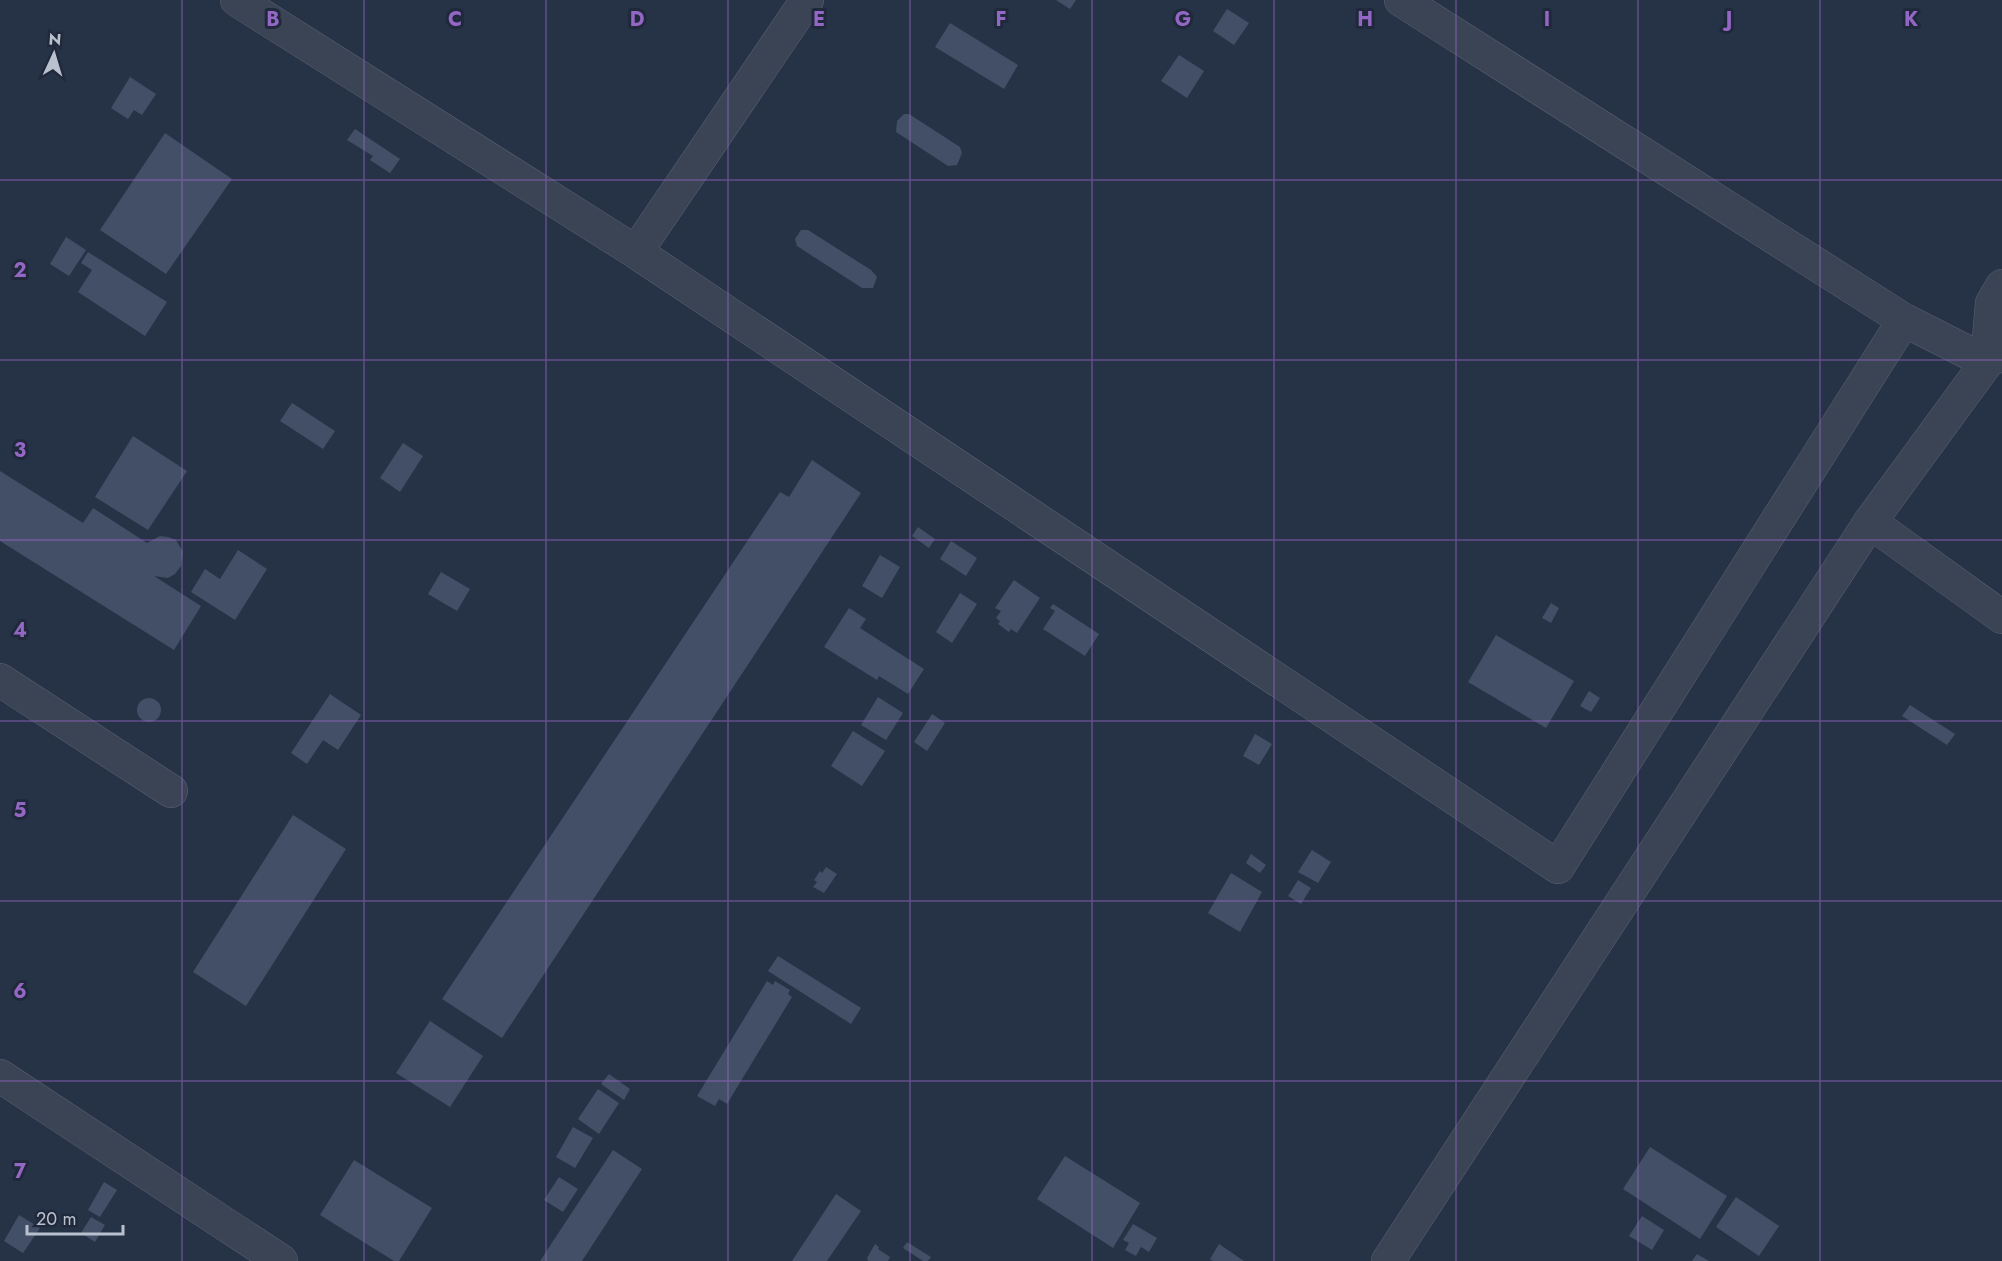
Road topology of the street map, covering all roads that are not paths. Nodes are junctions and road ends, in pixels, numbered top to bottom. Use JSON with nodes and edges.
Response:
{"nodes":[{"id":1,"x":237,"y":0,"type":"edge"},
{"id":2,"x":807,"y":0,"type":"edge"},
{"id":3,"x":1401,"y":0,"type":"edge"},
{"id":4,"x":636,"y":252,"type":"junction"},
{"id":5,"x":2002,"y":286,"type":"edge"},
{"id":6,"x":1904,"y":320,"type":"junction"},
{"id":7,"x":1995,"y":358,"type":"edge"},
{"id":8,"x":1870,"y":522,"type":"junction"},
{"id":9,"x":2002,"y":616,"type":"edge"},
{"id":10,"x":0,"y":680,"type":"edge"},
{"id":11,"x":171,"y":791,"type":"dead end"},
{"id":12,"x":0,"y":1076,"type":"edge"},
{"id":13,"x":281,"y":1261,"type":"edge"},
{"id":14,"x":1388,"y":1261,"type":"edge"}],
"edges":[{"from":1,"to":4,"type":"lane"},
{"from":2,"to":4,"type":"lane"},
{"from":3,"to":6,"type":"lane"},
{"from":4,"to":6,"type":"lane"},
{"from":5,"to":7,"type":"lane"},
{"from":6,"to":7,"type":"lane"},
{"from":7,"to":8,"type":"lane"},
{"from":8,"to":9,"type":"lane"},
{"from":8,"to":14,"type":"lane"},
{"from":10,"to":11,"type":"lane"},
{"from":12,"to":13,"type":"lane"}]}
